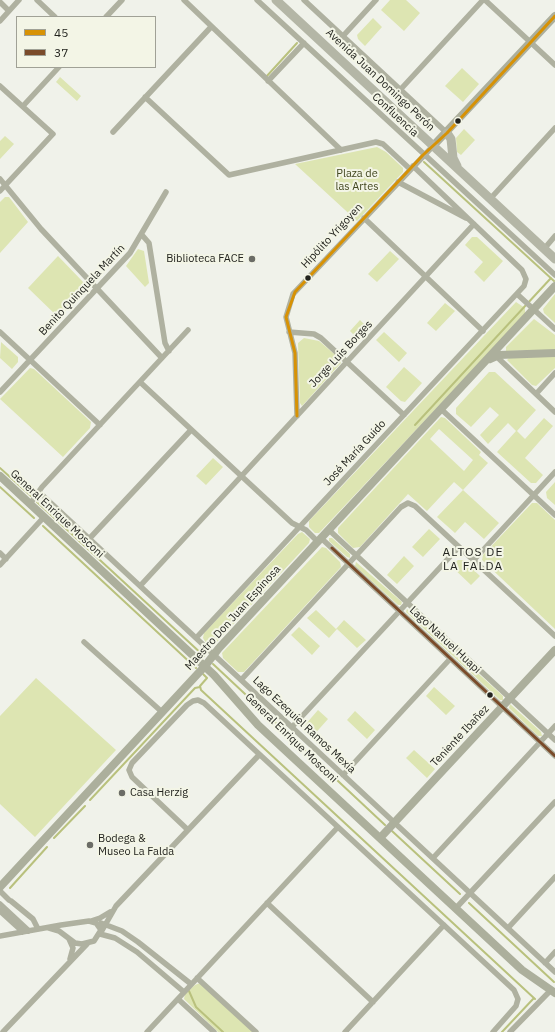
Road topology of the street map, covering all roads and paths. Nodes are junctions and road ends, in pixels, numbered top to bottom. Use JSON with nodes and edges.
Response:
{"nodes":[{"id":1,"x":19,"y":0,"type":"edge"},
{"id":2,"x":37,"y":0,"type":"edge"},
{"id":3,"x":122,"y":0,"type":"edge"},
{"id":4,"x":184,"y":0,"type":"edge"},
{"id":5,"x":257,"y":0,"type":"edge"},
{"id":6,"x":276,"y":0,"type":"edge"},
{"id":7,"x":304,"y":0,"type":"edge"},
{"id":8,"x":376,"y":0,"type":"edge"},
{"id":9,"x":484,"y":0,"type":"edge"},
{"id":10,"x":0,"y":2,"type":"edge"},
{"id":11,"x":10,"y":11,"type":"junction"},
{"id":12,"x":54,"y":16,"type":"edge"},
{"id":13,"x":107,"y":16,"type":"edge"},
{"id":14,"x":555,"y":16,"type":"edge"},
{"id":15,"x":0,"y":21,"type":"edge"},
{"id":16,"x":210,"y":27,"type":"junction"},
{"id":17,"x":343,"y":36,"type":"junction"},
{"id":18,"x":530,"y":42,"type":"junction"},
{"id":19,"x":304,"y":43,"type":"junction"},
{"id":20,"x":555,"y":65,"type":"edge"},
{"id":21,"x":58,"y":68,"type":"edge"},
{"id":22,"x":268,"y":81,"type":"junction"},
{"id":23,"x":0,"y":86,"type":"edge"},
{"id":24,"x":400,"y":90,"type":"junction"},
{"id":25,"x":145,"y":97,"type":"junction"},
{"id":26,"x":23,"y":106,"type":"junction"},
{"id":27,"x":555,"y":128,"type":"edge"},
{"id":28,"x":113,"y":132,"type":"dead end"},
{"id":29,"x":447,"y":133,"type":"junction"},
{"id":30,"x":433,"y":146,"type":"junction"},
{"id":31,"x":341,"y":150,"type":"junction"},
{"id":32,"x":423,"y":155,"type":"junction"},
{"id":33,"x":412,"y":168,"type":"junction"},
{"id":34,"x":458,"y":169,"type":"junction"},
{"id":35,"x":0,"y":179,"type":"edge"},
{"id":36,"x":398,"y":182,"type":"junction"},
{"id":37,"x":6,"y":185,"type":"junction"},
{"id":38,"x":0,"y":191,"type":"edge"},
{"id":39,"x":166,"y":192,"type":"dead end"},
{"id":40,"x":490,"y":199,"type":"junction"},
{"id":41,"x":364,"y":218,"type":"junction"},
{"id":42,"x":468,"y":218,"type":"junction"},
{"id":43,"x":474,"y":224,"type":"junction"},
{"id":44,"x":142,"y":235,"type":"junction"},
{"id":45,"x":555,"y":236,"type":"edge"},
{"id":46,"x":544,"y":249,"type":"junction"},
{"id":47,"x":555,"y":259,"type":"edge"},
{"id":48,"x":555,"y":275,"type":"edge"},
{"id":49,"x":426,"y":276,"type":"junction"},
{"id":50,"x":555,"y":286,"type":"edge"},
{"id":51,"x":97,"y":288,"type":"junction"},
{"id":52,"x":517,"y":294,"type":"junction"},
{"id":53,"x":529,"y":306,"type":"junction"},
{"id":54,"x":555,"y":329,"type":"edge"},
{"id":55,"x":188,"y":330,"type":"dead end"},
{"id":56,"x":483,"y":331,"type":"junction"},
{"id":57,"x":0,"y":332,"type":"edge"},
{"id":58,"x":290,"y":332,"type":"junction"},
{"id":59,"x":169,"y":351,"type":"junction"},
{"id":60,"x":555,"y":353,"type":"edge"},
{"id":61,"x":496,"y":356,"type":"junction"},
{"id":62,"x":162,"y":358,"type":"junction"},
{"id":63,"x":30,"y":360,"type":"junction"},
{"id":64,"x":347,"y":362,"type":"junction"},
{"id":65,"x":483,"y":364,"type":"junction"},
{"id":66,"x":555,"y":373,"type":"edge"},
{"id":67,"x":140,"y":382,"type":"junction"},
{"id":68,"x":0,"y":392,"type":"edge"},
{"id":69,"x":536,"y":394,"type":"junction"},
{"id":70,"x":441,"y":409,"type":"junction"},
{"id":71,"x":555,"y":412,"type":"edge"},
{"id":72,"x":404,"y":415,"type":"junction"},
{"id":73,"x":297,"y":416,"type":"junction"},
{"id":74,"x":100,"y":425,"type":"junction"},
{"id":75,"x":191,"y":430,"type":"junction"},
{"id":76,"x":555,"y":472,"type":"edge"},
{"id":77,"x":0,"y":476,"type":"edge"},
{"id":78,"x":241,"y":476,"type":"junction"},
{"id":79,"x":39,"y":492,"type":"junction"},
{"id":80,"x":534,"y":495,"type":"junction"},
{"id":81,"x":30,"y":504,"type":"junction"},
{"id":82,"x":555,"y":515,"type":"edge"},
{"id":83,"x":44,"y":517,"type":"junction"},
{"id":84,"x":299,"y":527,"type":"junction"},
{"id":85,"x":329,"y":530,"type":"junction"},
{"id":86,"x":89,"y":539,"type":"junction"},
{"id":87,"x":319,"y":540,"type":"junction"},
{"id":88,"x":459,"y":547,"type":"junction"},
{"id":89,"x":0,"y":553,"type":"edge"},
{"id":90,"x":356,"y":555,"type":"junction"},
{"id":91,"x":6,"y":559,"type":"junction"},
{"id":92,"x":473,"y":560,"type":"junction"},
{"id":93,"x":348,"y":564,"type":"junction"},
{"id":94,"x":0,"y":565,"type":"edge"},
{"id":95,"x":140,"y":586,"type":"junction"},
{"id":96,"x":407,"y":603,"type":"junction"},
{"id":97,"x":399,"y":612,"type":"junction"},
{"id":98,"x":555,"y":636,"type":"edge"},
{"id":99,"x":196,"y":638,"type":"junction"},
{"id":100,"x":84,"y":642,"type":"dead end"},
{"id":101,"x":555,"y":650,"type":"edge"},
{"id":102,"x":214,"y":654,"type":"junction"},
{"id":103,"x":450,"y":658,"type":"junction"},
{"id":104,"x":204,"y":666,"type":"junction"},
{"id":105,"x":241,"y":680,"type":"junction"},
{"id":106,"x":510,"y":698,"type":"junction"},
{"id":107,"x":502,"y":707,"type":"junction"},
{"id":108,"x":162,"y":712,"type":"junction"},
{"id":109,"x":555,"y":726,"type":"edge"},
{"id":110,"x":292,"y":727,"type":"junction"},
{"id":111,"x":548,"y":734,"type":"junction"},
{"id":112,"x":555,"y":740,"type":"edge"},
{"id":113,"x":540,"y":742,"type":"junction"},
{"id":114,"x":259,"y":755,"type":"junction"},
{"id":115,"x":555,"y":756,"type":"edge"},
{"id":116,"x":343,"y":775,"type":"junction"},
{"id":117,"x":555,"y":802,"type":"edge"},
{"id":118,"x":394,"y":823,"type":"junction"},
{"id":119,"x":338,"y":827,"type":"junction"},
{"id":120,"x":188,"y":830,"type":"junction"},
{"id":121,"x":380,"y":838,"type":"junction"},
{"id":122,"x":433,"y":858,"type":"junction"},
{"id":123,"x":555,"y":877,"type":"edge"},
{"id":124,"x":1,"y":887,"type":"edge"},
{"id":125,"x":470,"y":893,"type":"junction"},
{"id":126,"x":267,"y":903,"type":"junction"},
{"id":127,"x":0,"y":904,"type":"edge"},
{"id":128,"x":116,"y":906,"type":"junction"},
{"id":129,"x":456,"y":908,"type":"junction"},
{"id":130,"x":0,"y":911,"type":"edge"},
{"id":131,"x":92,"y":922,"type":"junction"},
{"id":132,"x":105,"y":924,"type":"junction"},
{"id":133,"x":444,"y":925,"type":"junction"},
{"id":134,"x":48,"y":928,"type":"junction"},
{"id":135,"x":508,"y":928,"type":"junction"},
{"id":136,"x":38,"y":929,"type":"junction"},
{"id":137,"x":26,"y":931,"type":"junction"},
{"id":138,"x":100,"y":934,"type":"junction"},
{"id":139,"x":0,"y":936,"type":"edge"},
{"id":140,"x":68,"y":939,"type":"junction"},
{"id":141,"x":89,"y":943,"type":"junction"},
{"id":142,"x":555,"y":952,"type":"edge"},
{"id":143,"x":68,"y":963,"type":"junction"},
{"id":144,"x":545,"y":963,"type":"junction"},
{"id":145,"x":555,"y":972,"type":"edge"},
{"id":146,"x":198,"y":978,"type":"junction"},
{"id":147,"x":191,"y":984,"type":"junction"},
{"id":148,"x":554,"y":990,"type":"edge"},
{"id":149,"x":184,"y":992,"type":"junction"},
{"id":150,"x":178,"y":999,"type":"junction"},
{"id":151,"x":373,"y":1002,"type":"junction"},
{"id":152,"x":3,"y":1032,"type":"edge"},
{"id":153,"x":147,"y":1032,"type":"edge"},
{"id":154,"x":214,"y":1032,"type":"edge"},
{"id":155,"x":256,"y":1032,"type":"edge"},
{"id":156,"x":345,"y":1032,"type":"edge"},
{"id":157,"x":493,"y":1032,"type":"edge"},
{"id":158,"x":510,"y":1032,"type":"edge"}],
"edges":[{"from":1,"to":11,"type":"street"},
{"from":2,"to":12,"type":"street"},
{"from":3,"to":13,"type":"street"},
{"from":4,"to":16,"type":"street"},
{"from":5,"to":19,"type":"street","name":"Confluencia"},
{"from":6,"to":30,"type":"main road","name":"Avenida Juan Domingo Perón"},
{"from":7,"to":17,"type":"street"},
{"from":8,"to":17,"type":"street"},
{"from":9,"to":18,"type":"street"},
{"from":9,"to":24,"type":"street"},
{"from":10,"to":11,"type":"street"},
{"from":11,"to":15,"type":"street"},
{"from":14,"to":18,"type":"street","name":"Hipólito Yrigoyen"},
{"from":16,"to":22,"type":"street"},
{"from":16,"to":25,"type":"street"},
{"from":17,"to":24,"type":"street"},
{"from":18,"to":20,"type":"street"},
{"from":18,"to":29,"type":"street","name":"Hipólito Yrigoyen"},
{"from":19,"to":22,"type":"street"},
{"from":19,"to":32,"type":"street","name":"Confluencia"},
{"from":21,"to":26,"type":"street"},
{"from":22,"to":31,"type":"street"},
{"from":23,"to":26,"type":"street"},
{"from":24,"to":29,"type":"street"},
{"from":25,"to":28,"type":"street"},
{"from":25,"to":31,"type":"street"},
{"from":26,"to":37,"type":"street"},
{"from":27,"to":40,"type":"street"},
{"from":29,"to":30,"type":"street","name":"Hipólito Yrigoyen"},
{"from":29,"to":34,"type":"main road"},
{"from":30,"to":32,"type":"street","name":"Hipólito Yrigoyen"},
{"from":30,"to":34,"type":"main road","name":"Avenida Juan Domingo Perón"},
{"from":31,"to":33,"type":"street"},
{"from":32,"to":33,"type":"street","name":"Hipólito Yrigoyen"},
{"from":32,"to":48,"type":"street","name":"Confluencia"},
{"from":33,"to":36,"type":"street","name":"Hipólito Yrigoyen"},
{"from":33,"to":42,"type":"street"},
{"from":34,"to":40,"type":"main road","name":"Avenida Juan Domingo Perón"},
{"from":35,"to":37,"type":"street"},
{"from":36,"to":41,"type":"street","name":"Hipólito Yrigoyen"},
{"from":36,"to":42,"type":"street"},
{"from":37,"to":38,"type":"street"},
{"from":37,"to":51,"type":"street"},
{"from":39,"to":44,"type":"street","name":"Benito Quinquela Martín"},
{"from":40,"to":46,"type":"main road","name":"Avenida Juan Domingo Perón"},
{"from":41,"to":49,"type":"street"},
{"from":41,"to":58,"type":"street","name":"Hipólito Yrigoyen"},
{"from":42,"to":43,"type":"street"},
{"from":43,"to":49,"type":"street","name":"Jorge Luis Borges"},
{"from":43,"to":52,"type":"street","name":"José María Guido"},
{"from":44,"to":51,"type":"street","name":"Benito Quinquela Martín"},
{"from":44,"to":59,"type":"street"},
{"from":45,"to":46,"type":"street"},
{"from":46,"to":47,"type":"main road","name":"Avenida Juan Domingo Perón"},
{"from":49,"to":56,"type":"street"},
{"from":49,"to":64,"type":"street","name":"Jorge Luis Borges"},
{"from":50,"to":53,"type":"street","name":"Maestro Don Juan Espinosa"},
{"from":51,"to":62,"type":"street"},
{"from":51,"to":63,"type":"street","name":"Benito Quinquela Martín"},
{"from":52,"to":53,"type":"street"},
{"from":52,"to":56,"type":"street","name":"José María Guido"},
{"from":53,"to":54,"type":"street"},
{"from":53,"to":65,"type":"street","name":"Maestro Don Juan Espinosa"},
{"from":55,"to":59,"type":"street"},
{"from":56,"to":72,"type":"street","name":"José María Guido"},
{"from":57,"to":63,"type":"street"},
{"from":58,"to":64,"type":"street"},
{"from":58,"to":73,"type":"street","name":"Hipólito Yrigoyen"},
{"from":59,"to":62,"type":"street"},
{"from":60,"to":61,"type":"street","name":"Maestro Don Juan Espinosa"},
{"from":61,"to":65,"type":"street","name":"Maestro Don Juan Espinosa"},
{"from":61,"to":69,"type":"street"},
{"from":62,"to":67,"type":"street"},
{"from":63,"to":68,"type":"street","name":"Benito Quinquela Martín"},
{"from":63,"to":74,"type":"street"},
{"from":64,"to":72,"type":"street"},
{"from":64,"to":73,"type":"street","name":"Jorge Luis Borges"},
{"from":65,"to":70,"type":"street","name":"Maestro Don Juan Espinosa"},
{"from":66,"to":69,"type":"street"},
{"from":67,"to":74,"type":"street"},
{"from":67,"to":75,"type":"street","name":"Lago Nahuel Huapi"},
{"from":69,"to":71,"type":"street"},
{"from":70,"to":80,"type":"street"},
{"from":70,"to":85,"type":"street","name":"Maestro Don Juan Espinosa"},
{"from":72,"to":84,"type":"street","name":"José María Guido"},
{"from":73,"to":78,"type":"street","name":"Jorge Luis Borges"},
{"from":74,"to":79,"type":"street"},
{"from":75,"to":78,"type":"street","name":"Lago Nahuel Huapi"},
{"from":75,"to":86,"type":"street"},
{"from":76,"to":80,"type":"street"},
{"from":77,"to":81,"type":"street","name":"General Enrique Mosconi"},
{"from":78,"to":84,"type":"street","name":"Lago Nahuel Huapi"},
{"from":78,"to":95,"type":"street","name":"Jorge Luis Borges"},
{"from":79,"to":81,"type":"street"},
{"from":79,"to":86,"type":"street","name":"Lago Ezequiel Ramos Mexía"},
{"from":80,"to":82,"type":"street"},
{"from":80,"to":92,"type":"street"},
{"from":81,"to":83,"type":"street","name":"General Enrique Mosconi"},
{"from":83,"to":91,"type":"street"},
{"from":83,"to":104,"type":"street","name":"General Enrique Mosconi"},
{"from":84,"to":87,"type":"street","name":"Lago Nahuel Huapi"},
{"from":84,"to":99,"type":"street","name":"José María Guido"},
{"from":85,"to":87,"type":"street","name":"Maestro Don Juan Espinosa"},
{"from":85,"to":90,"type":"street","name":"Lago Nahuel Huapi"},
{"from":86,"to":95,"type":"street","name":"Lago Ezequiel Ramos Mexía"},
{"from":87,"to":93,"type":"street","name":"Lago Nahuel Huapi"},
{"from":87,"to":102,"type":"street","name":"Maestro Don Juan Espinosa"},
{"from":88,"to":90,"type":"street"},
{"from":88,"to":92,"type":"street"},
{"from":88,"to":96,"type":"street"},
{"from":89,"to":91,"type":"street"},
{"from":90,"to":93,"type":"street"},
{"from":90,"to":96,"type":"street","name":"Lago Nahuel Huapi"},
{"from":91,"to":94,"type":"street"},
{"from":92,"to":98,"type":"street"},
{"from":93,"to":97,"type":"street","name":"Lago Nahuel Huapi"},
{"from":93,"to":105,"type":"street"},
{"from":95,"to":99,"type":"street","name":"Lago Ezequiel Ramos Mexía"},
{"from":96,"to":97,"type":"street"},
{"from":96,"to":106,"type":"street","name":"Lago Nahuel Huapi"},
{"from":97,"to":103,"type":"street","name":"Lago Nahuel Huapi"},
{"from":97,"to":110,"type":"street"},
{"from":99,"to":102,"type":"street","name":"Lago Ezequiel Ramos Mexía"},
{"from":100,"to":108,"type":"street"},
{"from":101,"to":106,"type":"street","name":"Teniente Ibañez"},
{"from":102,"to":104,"type":"street","name":"Maestro Don Juan Espinosa"},
{"from":102,"to":105,"type":"street","name":"Lago Ezequiel Ramos Mexía"},
{"from":103,"to":107,"type":"street","name":"Lago Nahuel Huapi"},
{"from":103,"to":116,"type":"street"},
{"from":104,"to":108,"type":"street","name":"Maestro Don Juan Espinosa"},
{"from":104,"to":121,"type":"street","name":"General Enrique Mosconi"},
{"from":105,"to":110,"type":"street","name":"Lago Ezequiel Ramos Mexía"},
{"from":106,"to":107,"type":"street","name":"Teniente Ibañez"},
{"from":106,"to":111,"type":"street","name":"Lago Nahuel Huapi"},
{"from":107,"to":113,"type":"street","name":"Lago Nahuel Huapi"},
{"from":107,"to":118,"type":"street","name":"Teniente Ibañez"},
{"from":108,"to":124,"type":"street","name":"Maestro Don Juan Espinosa"},
{"from":109,"to":111,"type":"street"},
{"from":110,"to":116,"type":"street","name":"Lago Ezequiel Ramos Mexía"},
{"from":111,"to":112,"type":"street","name":"Lago Nahuel Huapi"},
{"from":111,"to":113,"type":"street"},
{"from":113,"to":115,"type":"street","name":"Lago Nahuel Huapi"},
{"from":113,"to":122,"type":"street"},
{"from":114,"to":119,"type":"street"},
{"from":114,"to":120,"type":"street"},
{"from":114,"to":120,"type":"street"},
{"from":116,"to":118,"type":"street","name":"Lago Ezequiel Ramos Mexía"},
{"from":117,"to":125,"type":"street"},
{"from":118,"to":121,"type":"street","name":"Teniente Ibañez"},
{"from":118,"to":122,"type":"street","name":"Lago Ezequiel Ramos Mexía"},
{"from":119,"to":126,"type":"street"},
{"from":119,"to":133,"type":"street"},
{"from":120,"to":128,"type":"street"},
{"from":121,"to":129,"type":"street","name":"General Enrique Mosconi"},
{"from":122,"to":125,"type":"street","name":"Lago Ezequiel Ramos Mexía"},
{"from":123,"to":135,"type":"street"},
{"from":124,"to":136,"type":"street"},
{"from":125,"to":129,"type":"street"},
{"from":125,"to":135,"type":"street","name":"Lago Ezequiel Ramos Mexía"},
{"from":126,"to":146,"type":"street"},
{"from":126,"to":151,"type":"street"},
{"from":127,"to":137,"type":"street"},
{"from":128,"to":131,"type":"street"},
{"from":128,"to":132,"type":"street"},
{"from":129,"to":148,"type":"street","name":"General Enrique Mosconi"},
{"from":130,"to":137,"type":"street"},
{"from":131,"to":132,"type":"street"},
{"from":131,"to":134,"type":"street"},
{"from":131,"to":138,"type":"street"},
{"from":132,"to":138,"type":"street"},
{"from":132,"to":147,"type":"street"},
{"from":133,"to":151,"type":"street"},
{"from":133,"to":157,"type":"street"},
{"from":134,"to":136,"type":"street"},
{"from":134,"to":140,"type":"street"},
{"from":135,"to":144,"type":"street","name":"Lago Ezequiel Ramos Mexía"},
{"from":136,"to":137,"type":"street"},
{"from":137,"to":139,"type":"street"},
{"from":138,"to":141,"type":"street"},
{"from":138,"to":149,"type":"street"},
{"from":140,"to":141,"type":"street"},
{"from":140,"to":143,"type":"street"},
{"from":141,"to":143,"type":"street"},
{"from":142,"to":144,"type":"street"},
{"from":143,"to":152,"type":"street"},
{"from":144,"to":145,"type":"street","name":"Lago Ezequiel Ramos Mexía"},
{"from":146,"to":147,"type":"street"},
{"from":146,"to":155,"type":"street"},
{"from":147,"to":149,"type":"street"},
{"from":148,"to":158,"type":"street"},
{"from":149,"to":150,"type":"street"},
{"from":150,"to":153,"type":"street"},
{"from":150,"to":154,"type":"street"},
{"from":151,"to":156,"type":"street"}]}
